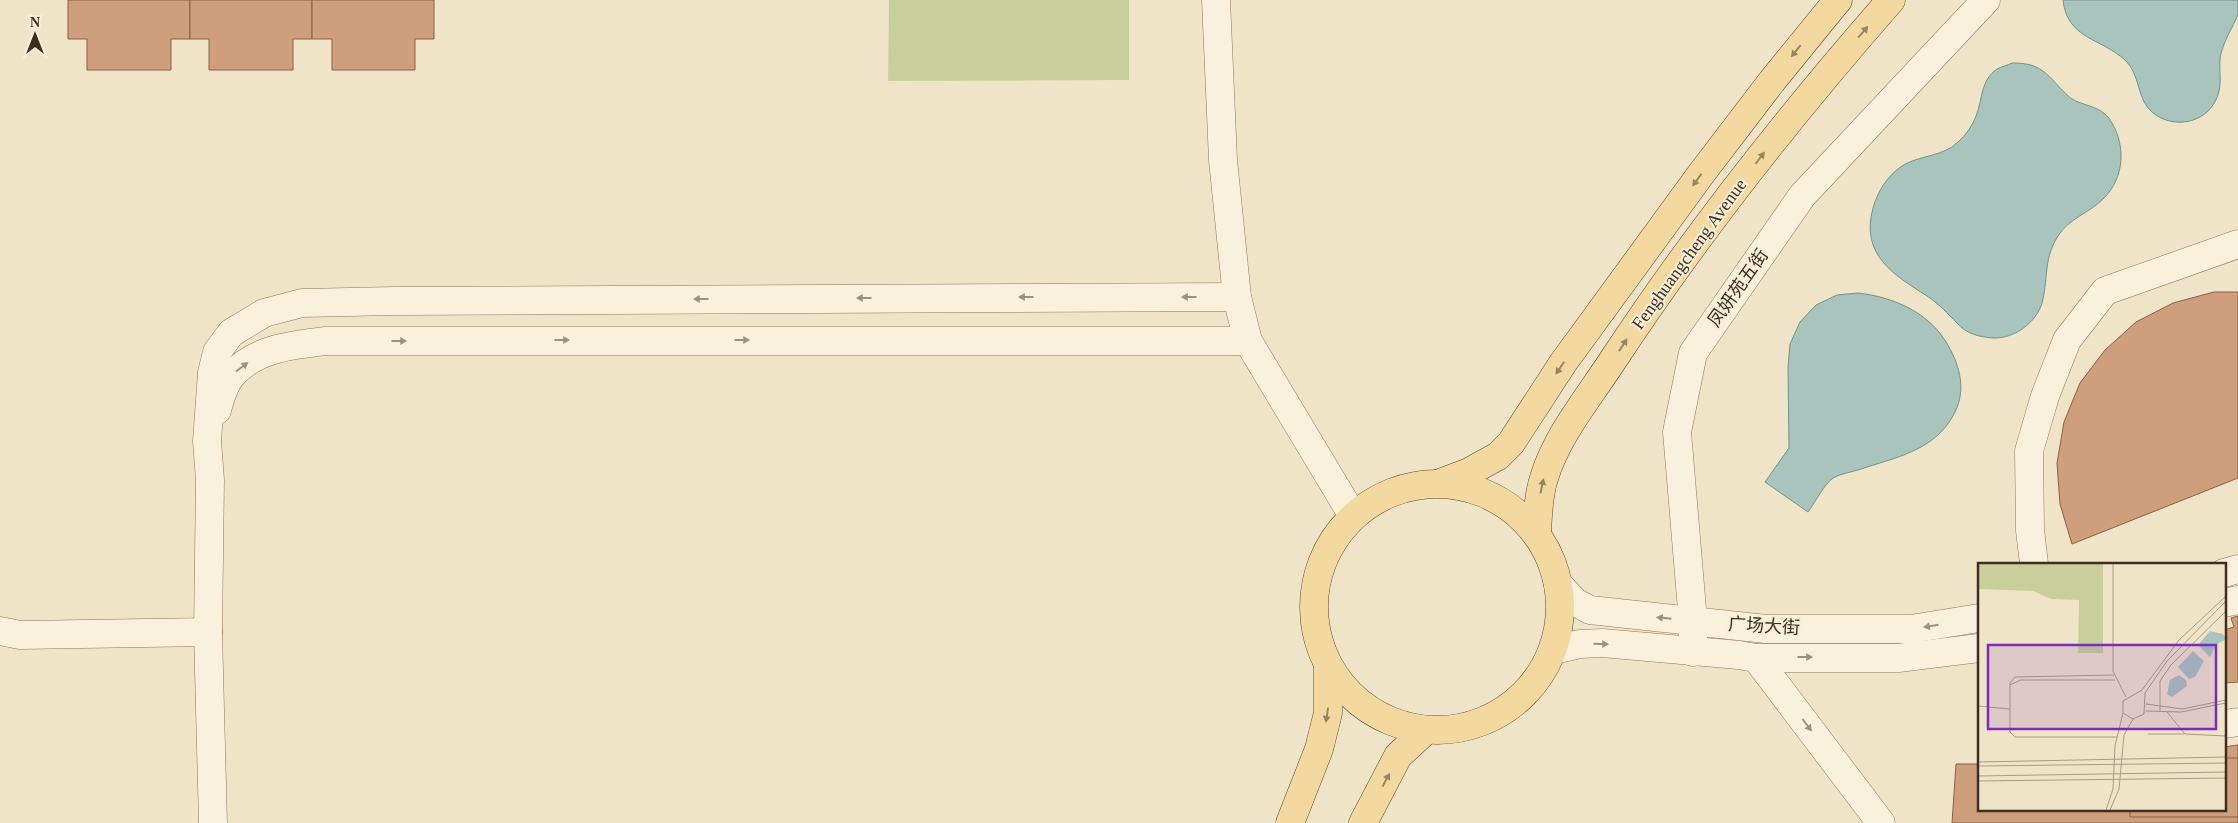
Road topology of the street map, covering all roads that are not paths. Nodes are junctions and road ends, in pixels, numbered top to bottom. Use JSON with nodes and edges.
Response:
{"nodes":[{"id":1,"x":1216,"y":0,"type":"edge"},
{"id":2,"x":1838,"y":0,"type":"edge"},
{"id":3,"x":1891,"y":0,"type":"edge"},
{"id":4,"x":1986,"y":0,"type":"edge"},
{"id":5,"x":2238,"y":244,"type":"edge"},
{"id":6,"x":1237,"y":297,"type":"junction"},
{"id":7,"x":1248,"y":341,"type":"junction"},
{"id":8,"x":208,"y":441,"type":"junction"},
{"id":9,"x":1437,"y":484,"type":"junction"},
{"id":10,"x":1353,"y":516,"type":"junction"},
{"id":11,"x":1537,"y":534,"type":"junction"},
{"id":12,"x":2034,"y":563,"type":"edge"},
{"id":13,"x":1558,"y":584,"type":"junction"},
{"id":14,"x":1978,"y":618,"type":"edge"},
{"id":15,"x":1693,"y":621,"type":"junction"},
{"id":16,"x":0,"y":630,"type":"edge"},
{"id":17,"x":208,"y":632,"type":"junction"},
{"id":18,"x":1978,"y":648,"type":"edge"},
{"id":19,"x":1553,"y":650,"type":"junction"},
{"id":20,"x":1693,"y":652,"type":"junction"},
{"id":21,"x":1944,"y":652,"type":"junction"},
{"id":22,"x":1756,"y":658,"type":"junction"},
{"id":23,"x":1328,"y":666,"type":"junction"},
{"id":24,"x":1978,"y":666,"type":"edge"},
{"id":25,"x":1426,"y":730,"type":"junction"},
{"id":26,"x":213,"y":823,"type":"edge"},
{"id":27,"x":1290,"y":823,"type":"edge"},
{"id":28,"x":1363,"y":823,"type":"edge"},
{"id":29,"x":1881,"y":823,"type":"edge"}],
"edges":[{"from":1,"to":6,"type":"street"},
{"from":2,"to":9,"type":"main road","one_way":true},
{"from":11,"to":3,"type":"main road","name":"Fenghuangcheng Avenue","one_way":true},
{"from":4,"to":15,"type":"street","name":"凤妍苑五街"},
{"from":5,"to":12,"type":"street"},
{"from":6,"to":7,"type":"street"},
{"from":6,"to":8,"type":"street","one_way":true},
{"from":8,"to":7,"type":"street","one_way":true},
{"from":7,"to":10,"type":"street"},
{"from":8,"to":17,"type":"street"},
{"from":9,"to":10,"type":"main road"},
{"from":9,"to":11,"type":"main road"},
{"from":10,"to":23,"type":"main road"},
{"from":11,"to":13,"type":"main road"},
{"from":15,"to":13,"type":"street","name":"广场大街","one_way":true},
{"from":13,"to":19,"type":"main road"},
{"from":14,"to":15,"type":"street","name":"广场大街","one_way":true},
{"from":15,"to":20,"type":"street","name":"凤妍苑五街"},
{"from":16,"to":17,"type":"street"},
{"from":17,"to":26,"type":"street"},
{"from":18,"to":21,"type":"street","name":"广场大街"},
{"from":19,"to":20,"type":"street","name":"广场大街","one_way":true},
{"from":19,"to":25,"type":"main road"},
{"from":20,"to":22,"type":"street","name":"广场大街"},
{"from":22,"to":21,"type":"street","name":"广场大街","one_way":true},
{"from":21,"to":24,"type":"street"},
{"from":22,"to":29,"type":"street","one_way":true},
{"from":23,"to":25,"type":"main road"},
{"from":23,"to":27,"type":"main road","one_way":true},
{"from":28,"to":25,"type":"main road","one_way":true}]}
